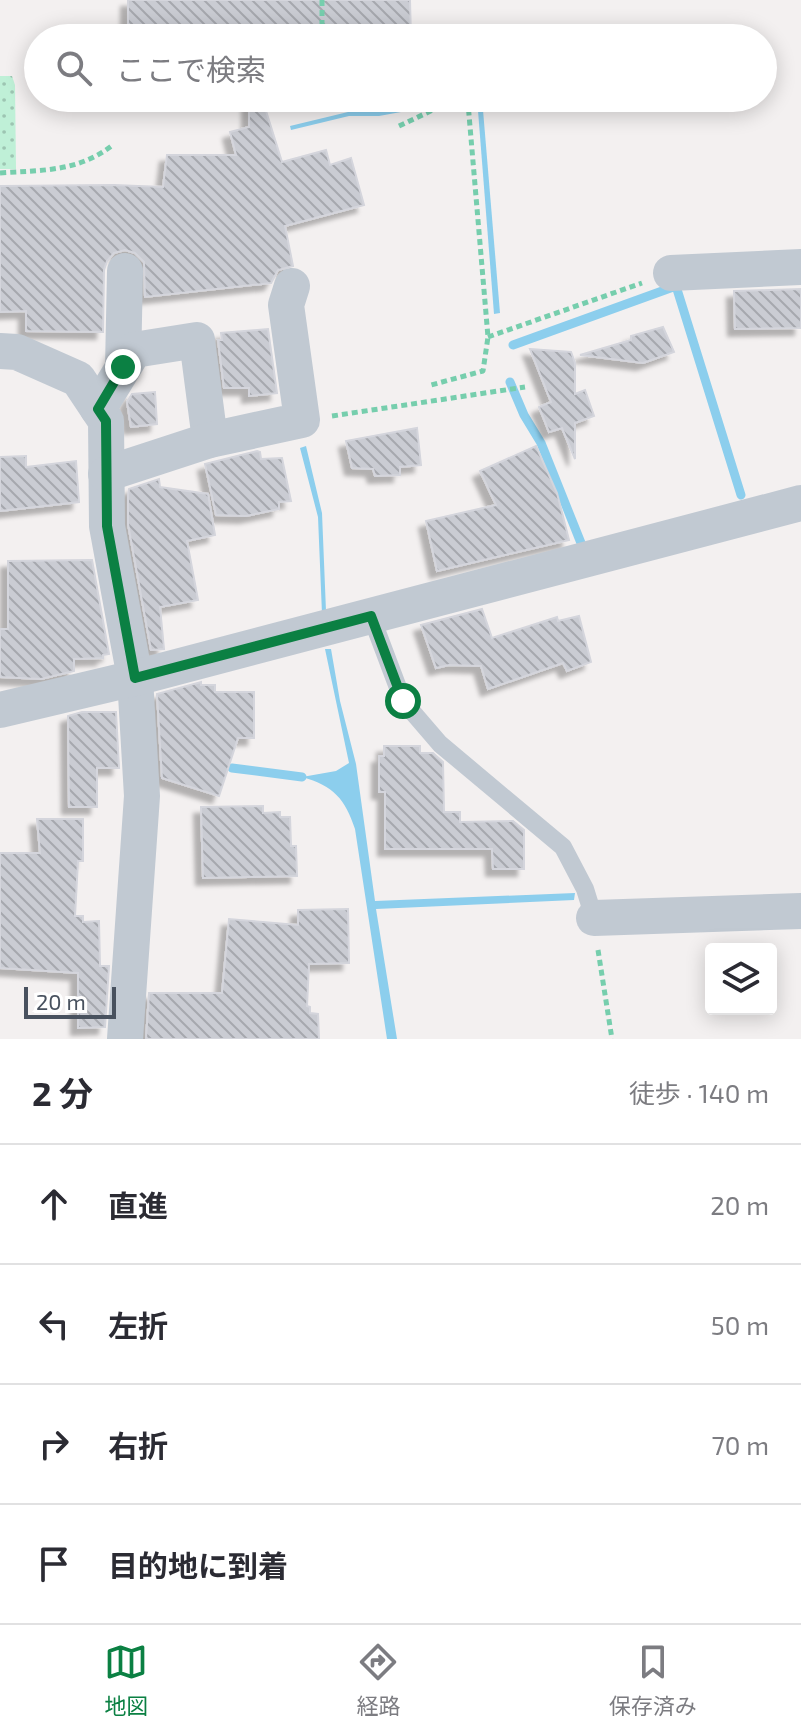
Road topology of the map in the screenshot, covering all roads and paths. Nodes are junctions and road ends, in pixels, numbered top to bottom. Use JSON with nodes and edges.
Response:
{"nodes":[{"id":1,"x":322,"y":0,"type":"edge"},
{"id":2,"x":322,"y":24,"type":"edge"},
{"id":3,"x":429,"y":112,"type":"edge"},
{"id":4,"x":469,"y":112,"type":"edge"},
{"id":5,"x":399,"y":126,"type":"dead end"},
{"id":6,"x":114,"y":144,"type":"dead end"},
{"id":7,"x":0,"y":173,"type":"edge"},
{"id":8,"x":801,"y":267,"type":"edge"},
{"id":9,"x":125,"y":271,"type":"dead end"},
{"id":10,"x":671,"y":273,"type":"joint"},
{"id":11,"x":292,"y":286,"type":"dead end"},
{"id":12,"x":488,"y":337,"type":"junction"},
{"id":13,"x":0,"y":351,"type":"edge"},
{"id":14,"x":123,"y":367,"type":"junction"},
{"id":15,"x":431,"y":385,"type":"dead end"},
{"id":16,"x":525,"y":387,"type":"dead end"},
{"id":17,"x":98,"y":409,"type":"junction"},
{"id":18,"x":302,"y":420,"type":"junction"},
{"id":19,"x":210,"y":440,"type":"junction"},
{"id":20,"x":106,"y":474,"type":"junction"},
{"id":21,"x":801,"y":503,"type":"edge"},
{"id":22,"x":371,"y":616,"type":"junction"},
{"id":23,"x":135,"y":678,"type":"junction"},
{"id":24,"x":0,"y":710,"type":"edge"},
{"id":25,"x":801,"y":911,"type":"edge"},
{"id":26,"x":594,"y":918,"type":"junction"},
{"id":27,"x":125,"y":1039,"type":"edge"},
{"id":28,"x":612,"y":1039,"type":"edge"}],
"edges":[{"from":1,"to":2,"type":"path"},
{"from":3,"to":5,"type":"path"},
{"from":4,"to":12,"type":"path"},
{"from":6,"to":7,"type":"path"},
{"from":8,"to":10,"type":"street"},
{"from":9,"to":14,"type":"street"},
{"from":10,"to":12,"type":"path"},
{"from":11,"to":18,"type":"street"},
{"from":12,"to":15,"type":"path"},
{"from":13,"to":17,"type":"street"},
{"from":14,"to":17,"type":"street"},
{"from":14,"to":19,"type":"street"},
{"from":16,"to":18,"type":"path"},
{"from":17,"to":20,"type":"street"},
{"from":18,"to":19,"type":"street"},
{"from":19,"to":20,"type":"street"},
{"from":20,"to":23,"type":"street"},
{"from":21,"to":22,"type":"street"},
{"from":22,"to":23,"type":"street"},
{"from":22,"to":26,"type":"lane"},
{"from":23,"to":24,"type":"street"},
{"from":23,"to":27,"type":"street"},
{"from":25,"to":26,"type":"street"},
{"from":26,"to":28,"type":"path"}]}
